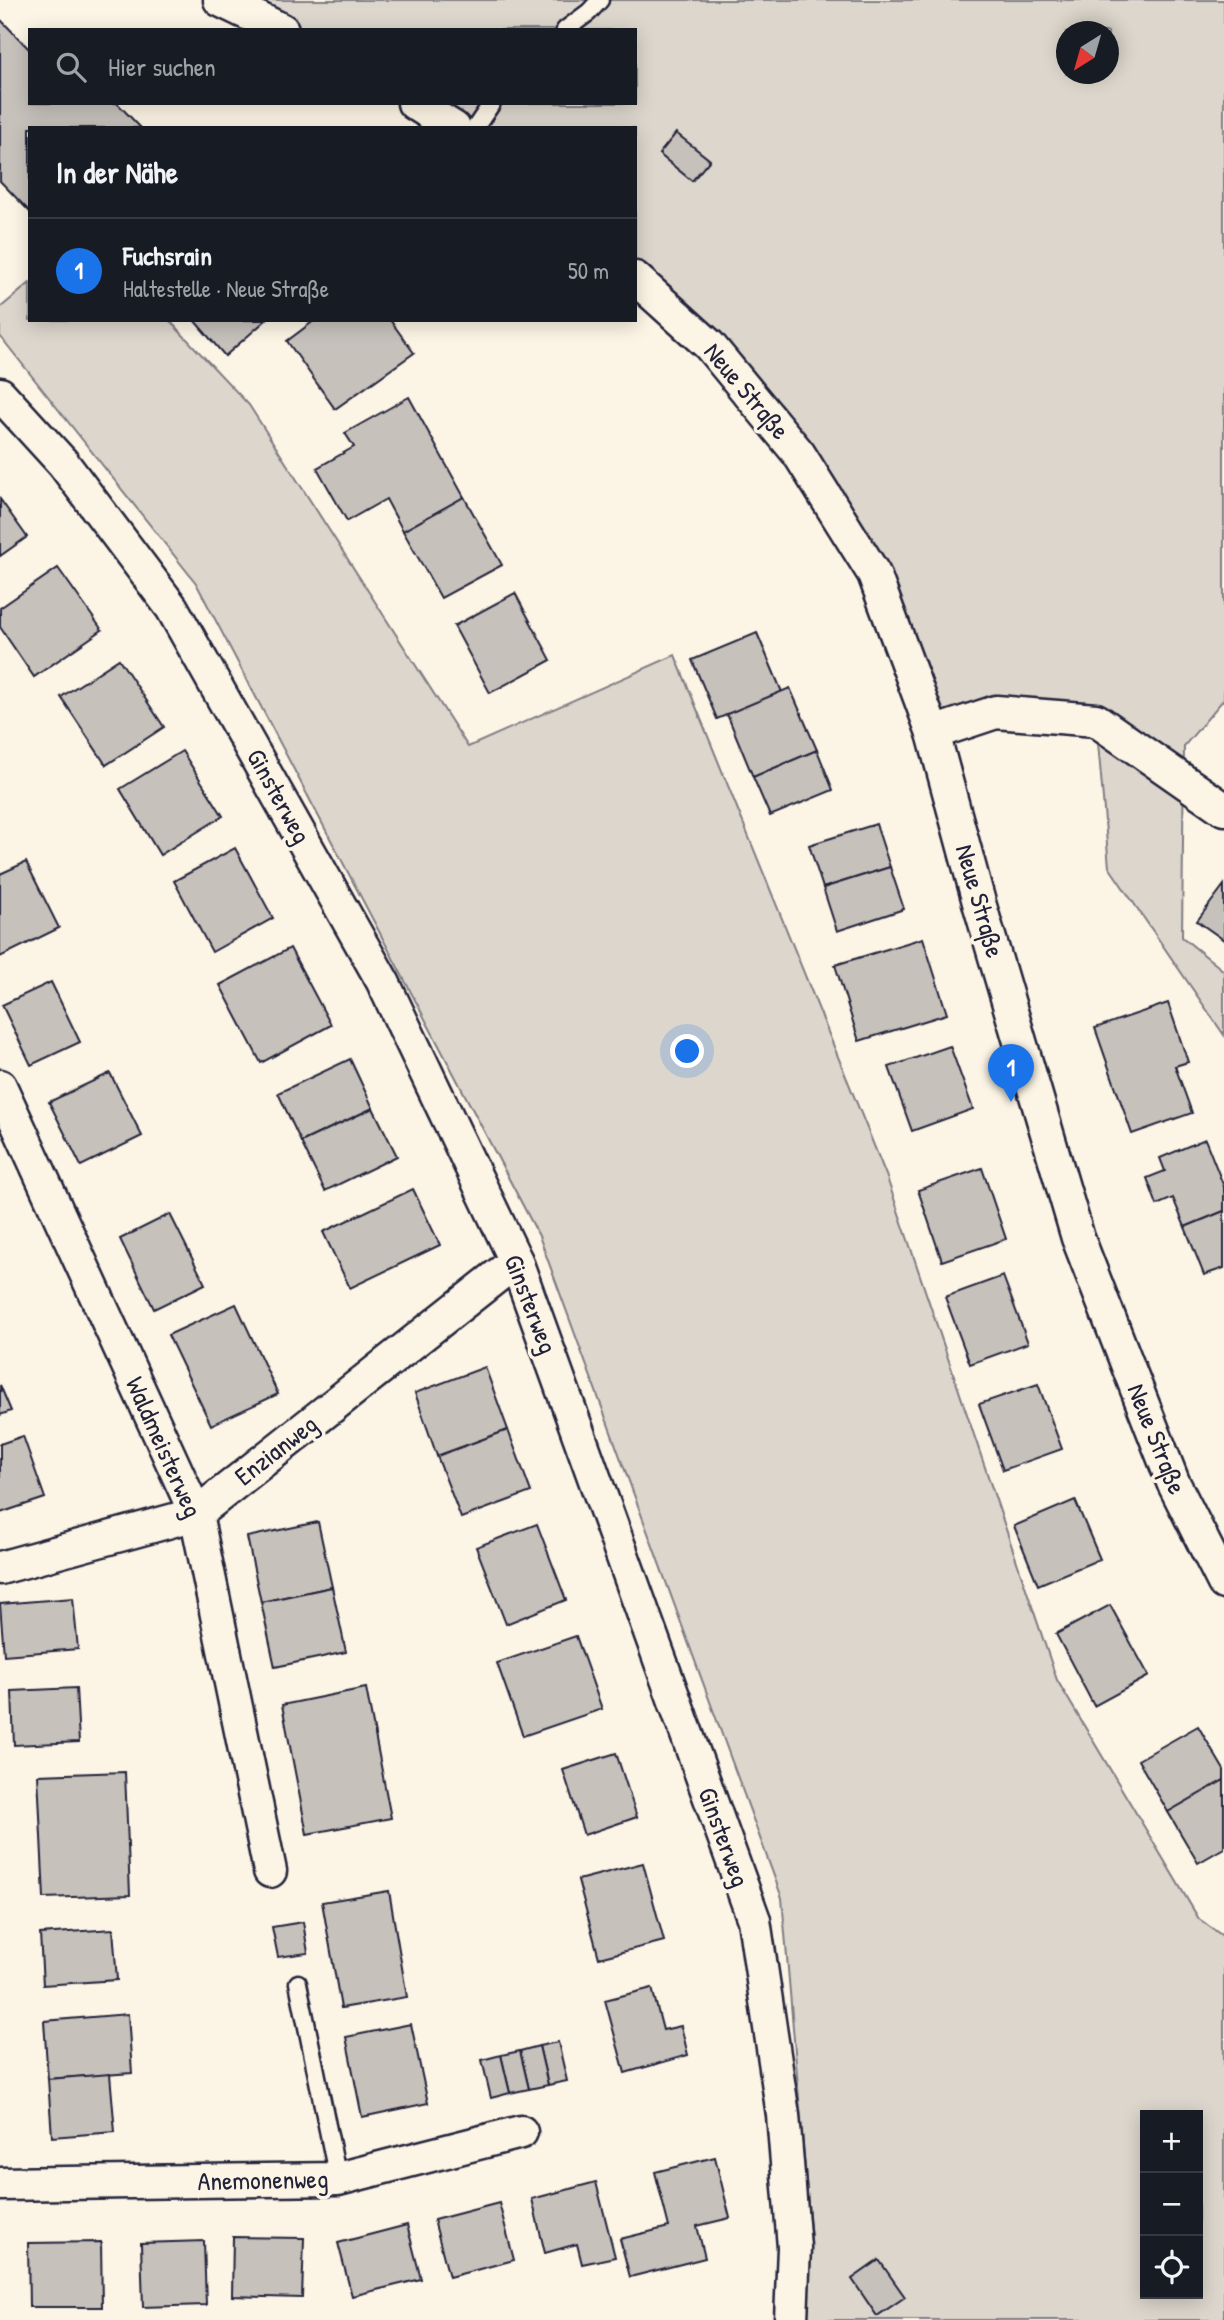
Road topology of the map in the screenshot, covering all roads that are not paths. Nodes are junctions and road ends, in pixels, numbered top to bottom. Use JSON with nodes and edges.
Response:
{"nodes":[{"id":1,"x":220,"y":0,"type":"edge"},
{"id":2,"x":600,"y":0,"type":"edge"},
{"id":3,"x":278,"y":28,"type":"edge"},
{"id":4,"x":568,"y":28,"type":"edge"},
{"id":5,"x":417,"y":105,"type":"edge"},
{"id":6,"x":491,"y":105,"type":"edge"},
{"id":7,"x":451,"y":126,"type":"edge"},
{"id":8,"x":476,"y":126,"type":"edge"},
{"id":9,"x":637,"y":280,"type":"edge"},
{"id":10,"x":0,"y":394,"type":"edge"},
{"id":11,"x":933,"y":733,"type":"junction"},
{"id":12,"x":1224,"y":809,"type":"edge"},
{"id":13,"x":0,"y":1086,"type":"edge"},
{"id":14,"x":516,"y":1261,"type":"junction"},
{"id":15,"x":196,"y":1514,"type":"junction"},
{"id":16,"x":0,"y":1568,"type":"edge"},
{"id":17,"x":1224,"y":1583,"type":"edge"},
{"id":18,"x":270,"y":1871,"type":"dead end"},
{"id":19,"x":298,"y":1983,"type":"dead end"},
{"id":20,"x":521,"y":2132,"type":"dead end"},
{"id":21,"x":338,"y":2179,"type":"junction"},
{"id":22,"x":0,"y":2184,"type":"edge"},
{"id":23,"x":791,"y":2320,"type":"edge"}],
"edges":[{"from":1,"to":3,"type":"street"},
{"from":2,"to":4,"type":"lane"},
{"from":5,"to":7,"type":"street"},
{"from":6,"to":8,"type":"lane"},
{"from":9,"to":11,"type":"street","name":"Neue Straße"},
{"from":10,"to":14,"type":"street","name":"Ginsterweg"},
{"from":11,"to":12,"type":"street"},
{"from":11,"to":17,"type":"street","name":"Neue Straße"},
{"from":13,"to":15,"type":"street","name":"Waldmeisterweg"},
{"from":14,"to":15,"type":"street","name":"Enzianweg"},
{"from":14,"to":23,"type":"street","name":"Ginsterweg"},
{"from":15,"to":16,"type":"street","name":"Enzianweg"},
{"from":15,"to":18,"type":"street","name":"Waldmeisterweg"},
{"from":19,"to":21,"type":"lane"},
{"from":20,"to":21,"type":"street","name":"Anemonenweg"},
{"from":21,"to":22,"type":"street","name":"Anemonenweg"}]}
